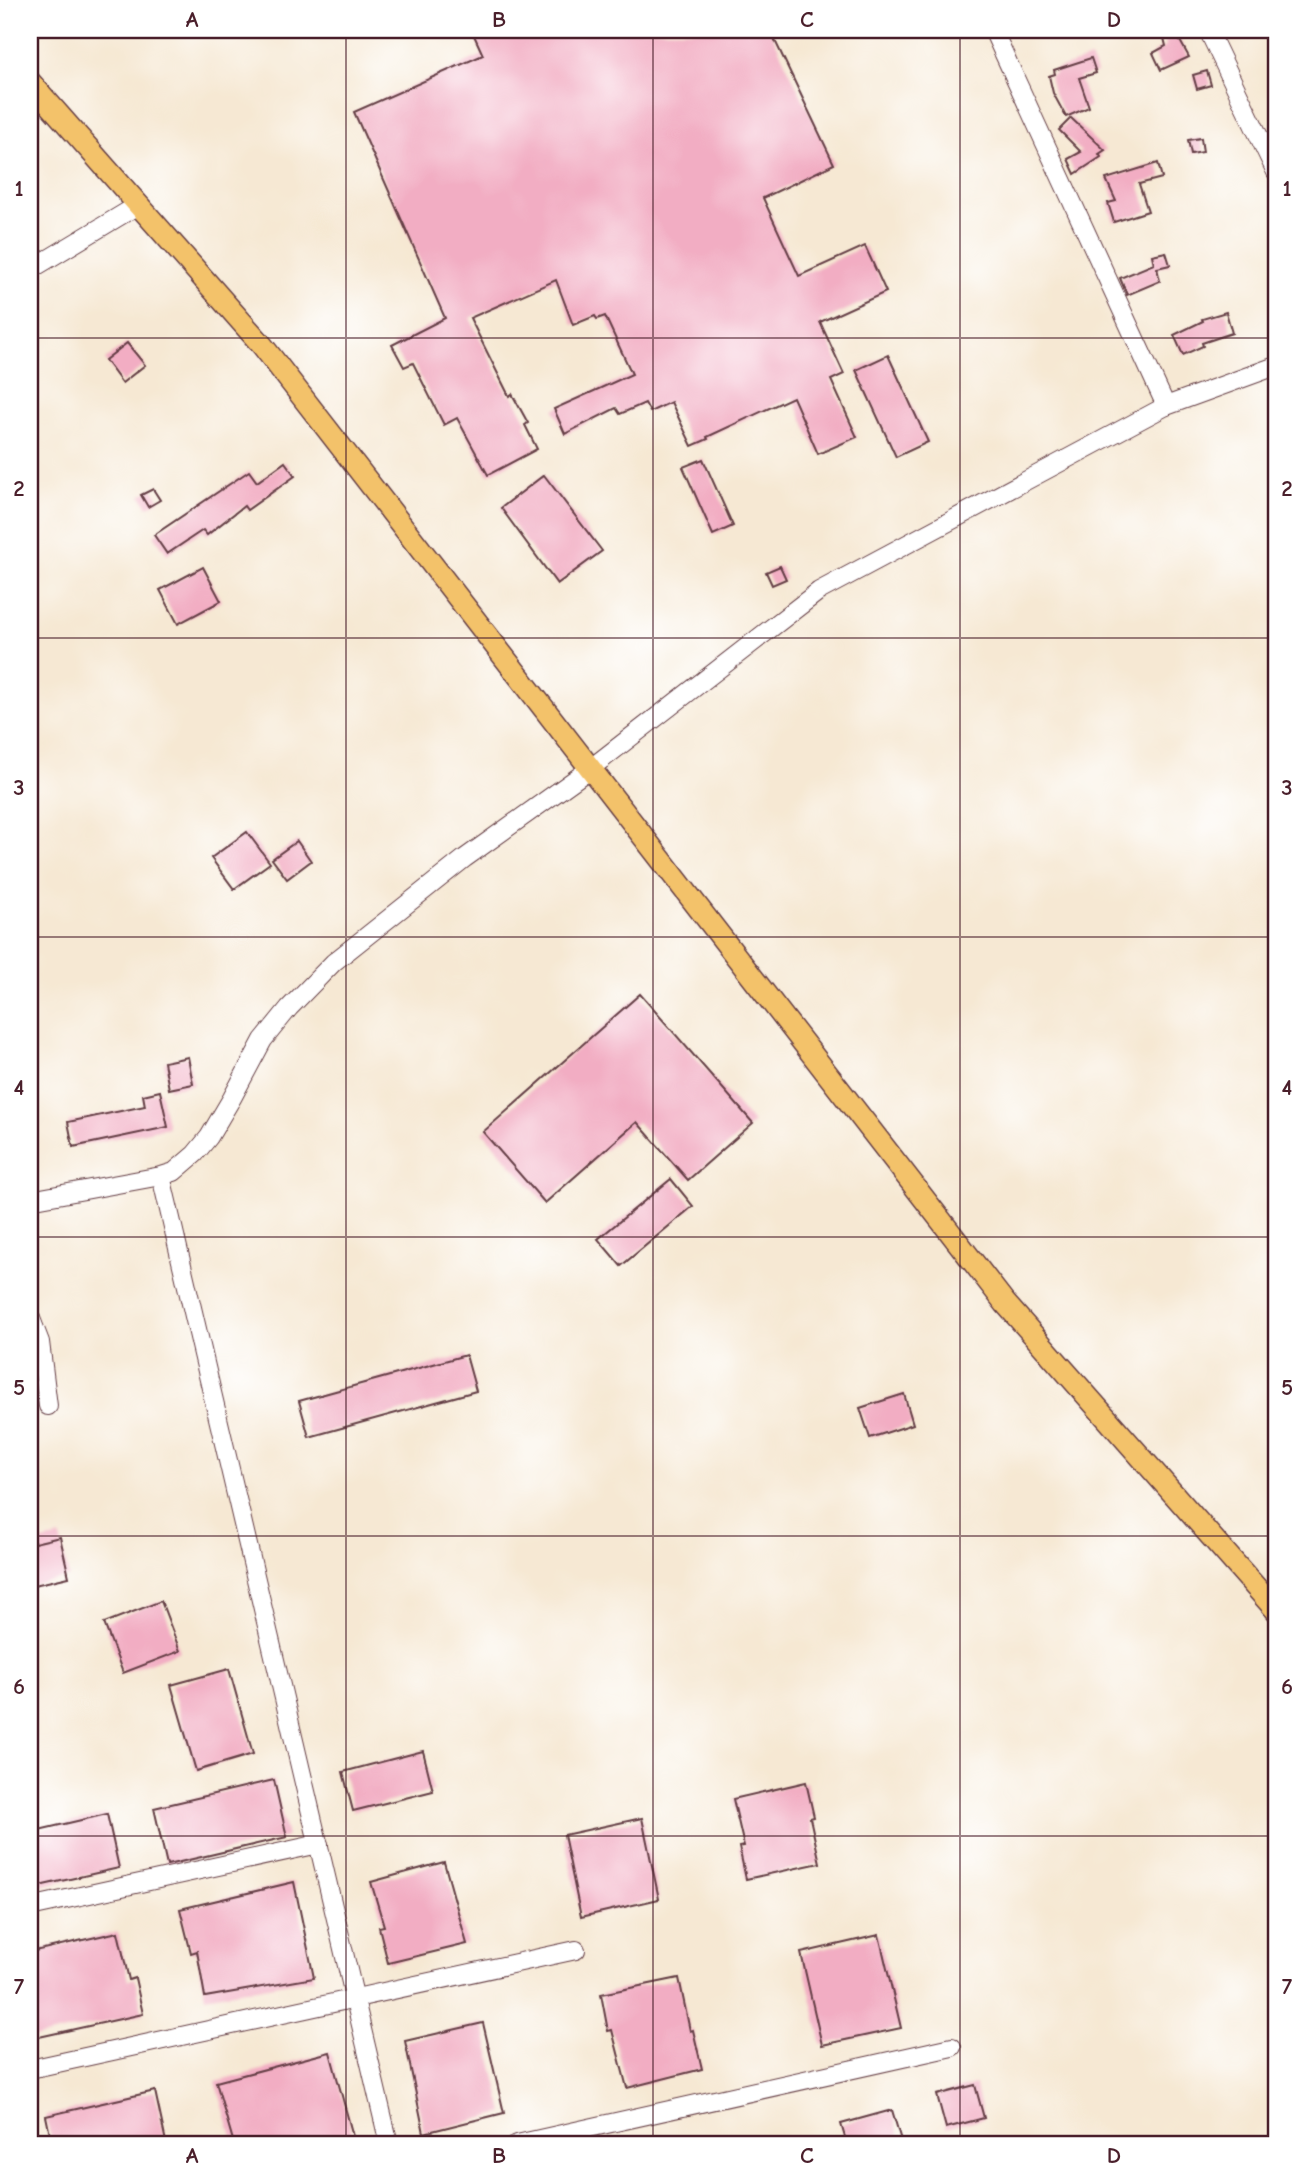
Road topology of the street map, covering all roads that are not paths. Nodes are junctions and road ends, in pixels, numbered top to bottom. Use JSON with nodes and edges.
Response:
{"nodes":[{"id":1,"x":993,"y":30,"type":"edge"},
{"id":2,"x":1208,"y":30,"type":"edge"},
{"id":3,"x":30,"y":82,"type":"edge"},
{"id":4,"x":1276,"y":172,"type":"edge"},
{"id":5,"x":138,"y":205,"type":"junction"},
{"id":6,"x":30,"y":270,"type":"edge"},
{"id":7,"x":1276,"y":366,"type":"edge"},
{"id":8,"x":1166,"y":405,"type":"junction"},
{"id":9,"x":591,"y":768,"type":"junction"},
{"id":10,"x":161,"y":1176,"type":"junction"},
{"id":11,"x":30,"y":1200,"type":"edge"},
{"id":12,"x":30,"y":1316,"type":"edge"},
{"id":13,"x":48,"y":1406,"type":"dead end"},
{"id":14,"x":1276,"y":1610,"type":"edge"},
{"id":15,"x":319,"y":1844,"type":"junction"},
{"id":16,"x":30,"y":1907,"type":"edge"},
{"id":17,"x":576,"y":1950,"type":"dead end"},
{"id":18,"x":355,"y":1999,"type":"junction"},
{"id":19,"x":952,"y":2047,"type":"dead end"},
{"id":20,"x":30,"y":2069,"type":"edge"},
{"id":21,"x":389,"y":2144,"type":"edge"},
{"id":22,"x":517,"y":2144,"type":"edge"}],
"edges":[{"from":1,"to":8,"type":"street"},
{"from":2,"to":4,"type":"street"},
{"from":3,"to":5,"type":"main road"},
{"from":5,"to":6,"type":"street"},
{"from":5,"to":9,"type":"main road"},
{"from":7,"to":8,"type":"street"},
{"from":8,"to":9,"type":"street"},
{"from":9,"to":10,"type":"street"},
{"from":9,"to":14,"type":"main road"},
{"from":10,"to":11,"type":"street"},
{"from":10,"to":15,"type":"street"},
{"from":12,"to":13,"type":"street"},
{"from":15,"to":16,"type":"street"},
{"from":15,"to":18,"type":"street"},
{"from":17,"to":18,"type":"street"},
{"from":18,"to":20,"type":"street"},
{"from":18,"to":21,"type":"street"},
{"from":19,"to":22,"type":"street"}]}
